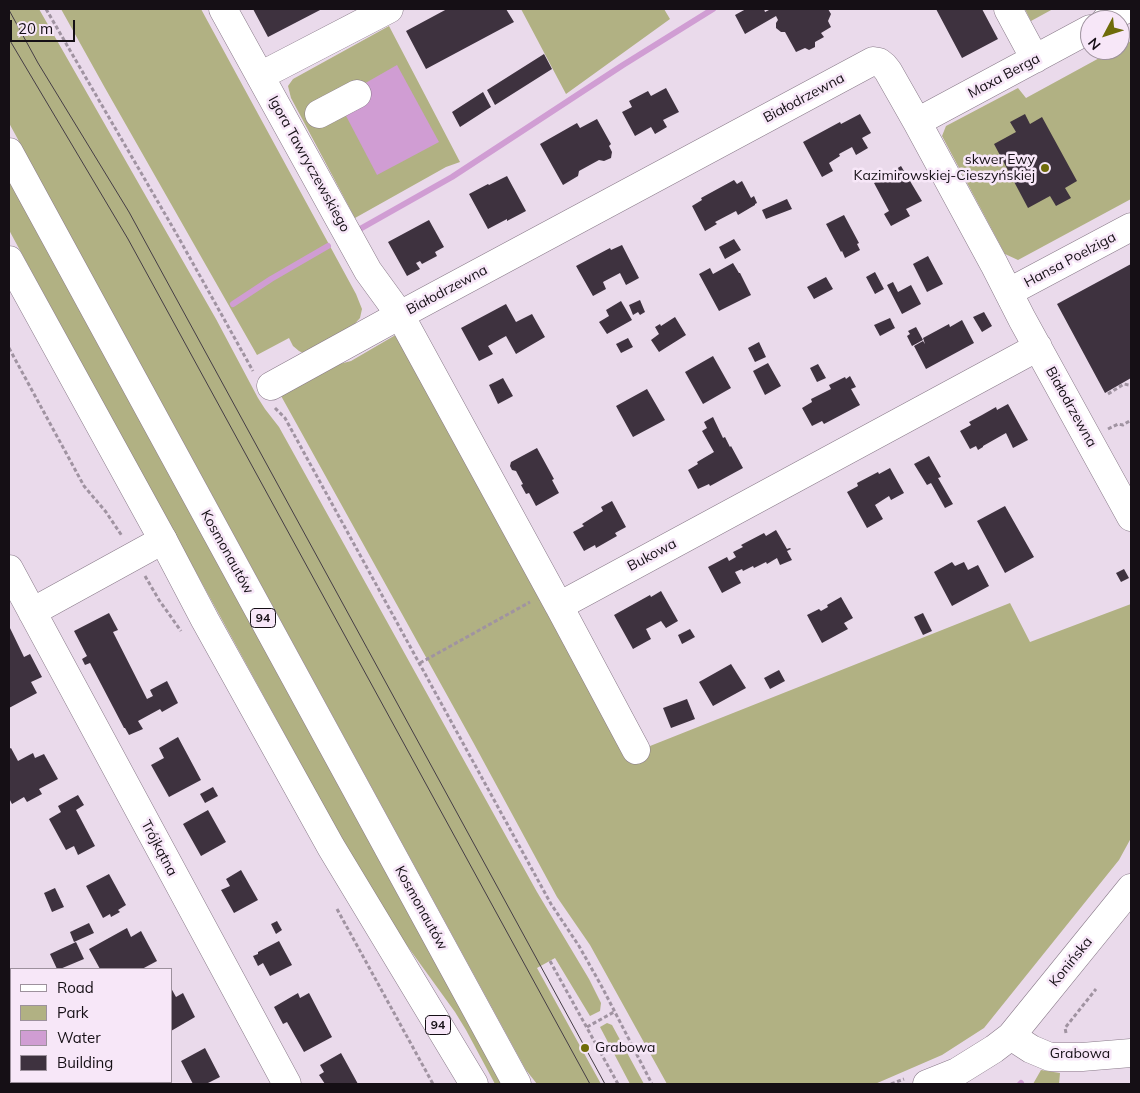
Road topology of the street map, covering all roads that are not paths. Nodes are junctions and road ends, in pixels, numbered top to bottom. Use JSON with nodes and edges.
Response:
{"nodes":[{"id":1,"x":223,"y":9,"type":"edge"},
{"id":2,"x":389,"y":9,"type":"edge"},
{"id":3,"x":1008,"y":9,"type":"edge"},
{"id":4,"x":1080,"y":33,"type":"edge"},
{"id":5,"x":1035,"y":59,"type":"junction"},
{"id":6,"x":260,"y":76,"type":"junction"},
{"id":7,"x":357,"y":94,"type":"dead end"},
{"id":8,"x":319,"y":114,"type":"dead end"},
{"id":9,"x":917,"y":122,"type":"junction"},
{"id":10,"x":9,"y":152,"type":"edge"},
{"id":11,"x":1131,"y":228,"type":"edge"},
{"id":12,"x":9,"y":260,"type":"edge"},
{"id":13,"x":1009,"y":292,"type":"junction"},
{"id":14,"x":400,"y":315,"type":"junction"},
{"id":15,"x":1038,"y":347,"type":"junction"},
{"id":16,"x":266,"y":388,"type":"road end"},
{"id":17,"x":1131,"y":517,"type":"edge"},
{"id":18,"x":162,"y":540,"type":"junction"},
{"id":19,"x":9,"y":569,"type":"edge"},
{"id":20,"x":554,"y":598,"type":"junction"},
{"id":21,"x":32,"y":612,"type":"junction"},
{"id":22,"x":636,"y":750,"type":"dead end"},
{"id":23,"x":1131,"y":888,"type":"edge"},
{"id":24,"x":1011,"y":1036,"type":"junction"},
{"id":25,"x":1131,"y":1053,"type":"edge"},
{"id":26,"x":287,"y":1084,"type":"edge"},
{"id":27,"x":474,"y":1084,"type":"edge"},
{"id":28,"x":517,"y":1084,"type":"edge"},
{"id":29,"x":927,"y":1084,"type":"edge"}],
"edges":[{"from":1,"to":6,"type":"street","name":"Igora Tawryczewskiego"},
{"from":2,"to":6,"type":"street"},
{"from":3,"to":5,"type":"street"},
{"from":4,"to":5,"type":"street","name":"Maxa Berga"},
{"from":5,"to":9,"type":"street","name":"Maxa Berga"},
{"from":6,"to":14,"type":"street","name":"Igora Tawryczewskiego"},
{"from":7,"to":8,"type":"street"},
{"from":9,"to":13,"type":"street","name":"Białodrzewna"},
{"from":9,"to":14,"type":"street","name":"Białodrzewna"},
{"from":10,"to":28,"type":"street","name":"Kosmonautów","number":"94"},
{"from":11,"to":13,"type":"street","name":"Hansa Poelziga"},
{"from":12,"to":18,"type":"street","number":"94"},
{"from":13,"to":15,"type":"street","name":"Białodrzewna"},
{"from":14,"to":16,"type":"street","name":"Białodrzewna"},
{"from":14,"to":20,"type":"street"},
{"from":15,"to":17,"type":"street","name":"Białodrzewna"},
{"from":15,"to":20,"type":"street","name":"Bukowa"},
{"from":18,"to":21,"type":"street"},
{"from":18,"to":27,"type":"street","number":"94"},
{"from":19,"to":21,"type":"street","name":"Trójkątna"},
{"from":20,"to":22,"type":"street"},
{"from":21,"to":26,"type":"street","name":"Trójkątna"},
{"from":23,"to":24,"type":"street","name":"Konińska"},
{"from":24,"to":25,"type":"street","name":"Grabowa"},
{"from":24,"to":29,"type":"street"}]}
